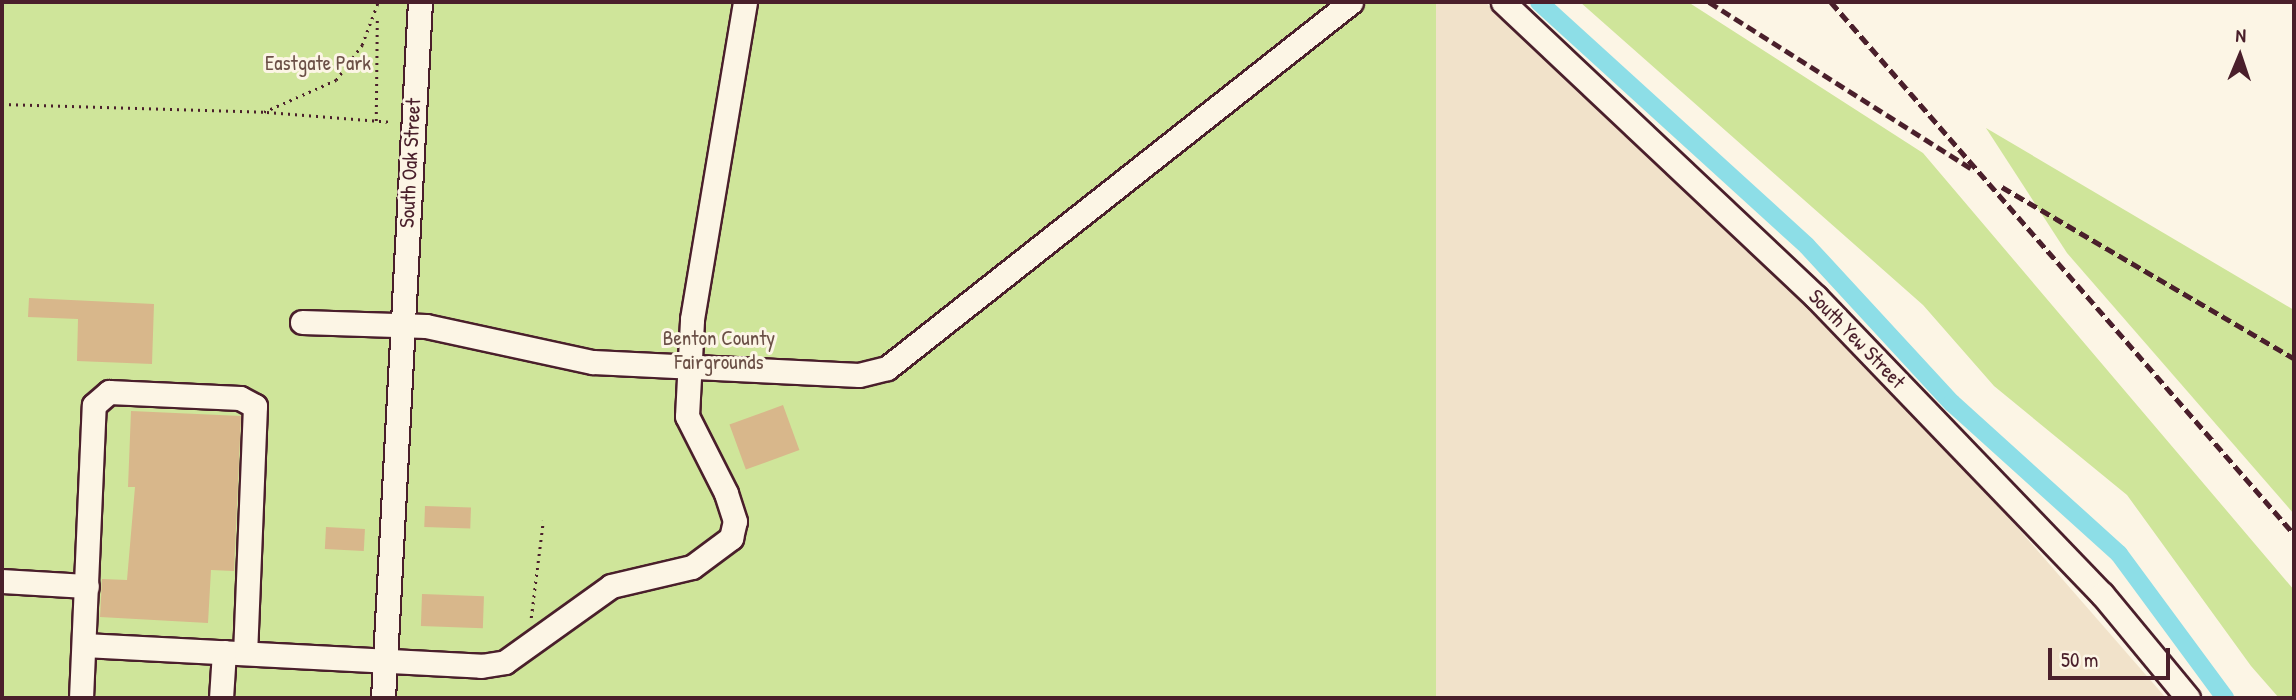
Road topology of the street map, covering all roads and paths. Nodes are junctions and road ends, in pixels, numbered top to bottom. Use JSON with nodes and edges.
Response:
{"nodes":[{"id":1,"x":378,"y":2,"type":"edge"},
{"id":2,"x":420,"y":2,"type":"edge"},
{"id":3,"x":745,"y":2,"type":"edge"},
{"id":4,"x":1351,"y":2,"type":"edge"},
{"id":5,"x":1503,"y":2,"type":"edge"},
{"id":6,"x":377,"y":10,"type":"junction"},
{"id":7,"x":2,"y":104,"type":"edge"},
{"id":8,"x":264,"y":112,"type":"junction"},
{"id":9,"x":376,"y":121,"type":"junction"},
{"id":10,"x":413,"y":123,"type":"junction"},
{"id":11,"x":302,"y":322,"type":"dead end"},
{"id":12,"x":401,"y":324,"type":"junction"},
{"id":13,"x":688,"y":367,"type":"junction"},
{"id":14,"x":543,"y":521,"type":"dead end"},
{"id":15,"x":2,"y":581,"type":"edge"},
{"id":16,"x":87,"y":586,"type":"junction"},
{"id":17,"x":84,"y":645,"type":"junction"},
{"id":18,"x":527,"y":645,"type":"junction"},
{"id":19,"x":235,"y":652,"type":"junction"},
{"id":20,"x":385,"y":659,"type":"junction"},
{"id":21,"x":81,"y":698,"type":"edge"},
{"id":22,"x":221,"y":698,"type":"edge"},
{"id":23,"x":383,"y":698,"type":"edge"},
{"id":24,"x":2188,"y":698,"type":"edge"}],
"edges":[{"from":1,"to":6,"type":"path"},
{"from":2,"to":10,"type":"street","name":"South Oak Street"},
{"from":3,"to":13,"type":"street"},
{"from":4,"to":13,"type":"street"},
{"from":5,"to":24,"type":"street","name":"South Yew Street"},
{"from":6,"to":8,"type":"path"},
{"from":6,"to":9,"type":"path"},
{"from":7,"to":8,"type":"path"},
{"from":8,"to":9,"type":"path"},
{"from":9,"to":10,"type":"path"},
{"from":10,"to":12,"type":"street","name":"South Oak Street"},
{"from":11,"to":12,"type":"street"},
{"from":12,"to":13,"type":"street"},
{"from":12,"to":20,"type":"street","name":"South Oak Street"},
{"from":13,"to":18,"type":"street"},
{"from":14,"to":18,"type":"path"},
{"from":15,"to":16,"type":"street"},
{"from":16,"to":17,"type":"street"},
{"from":16,"to":19,"type":"street"},
{"from":17,"to":19,"type":"street"},
{"from":17,"to":21,"type":"street"},
{"from":18,"to":20,"type":"street"},
{"from":19,"to":20,"type":"street"},
{"from":19,"to":22,"type":"street"},
{"from":20,"to":23,"type":"street","name":"South Oak Street"}]}
